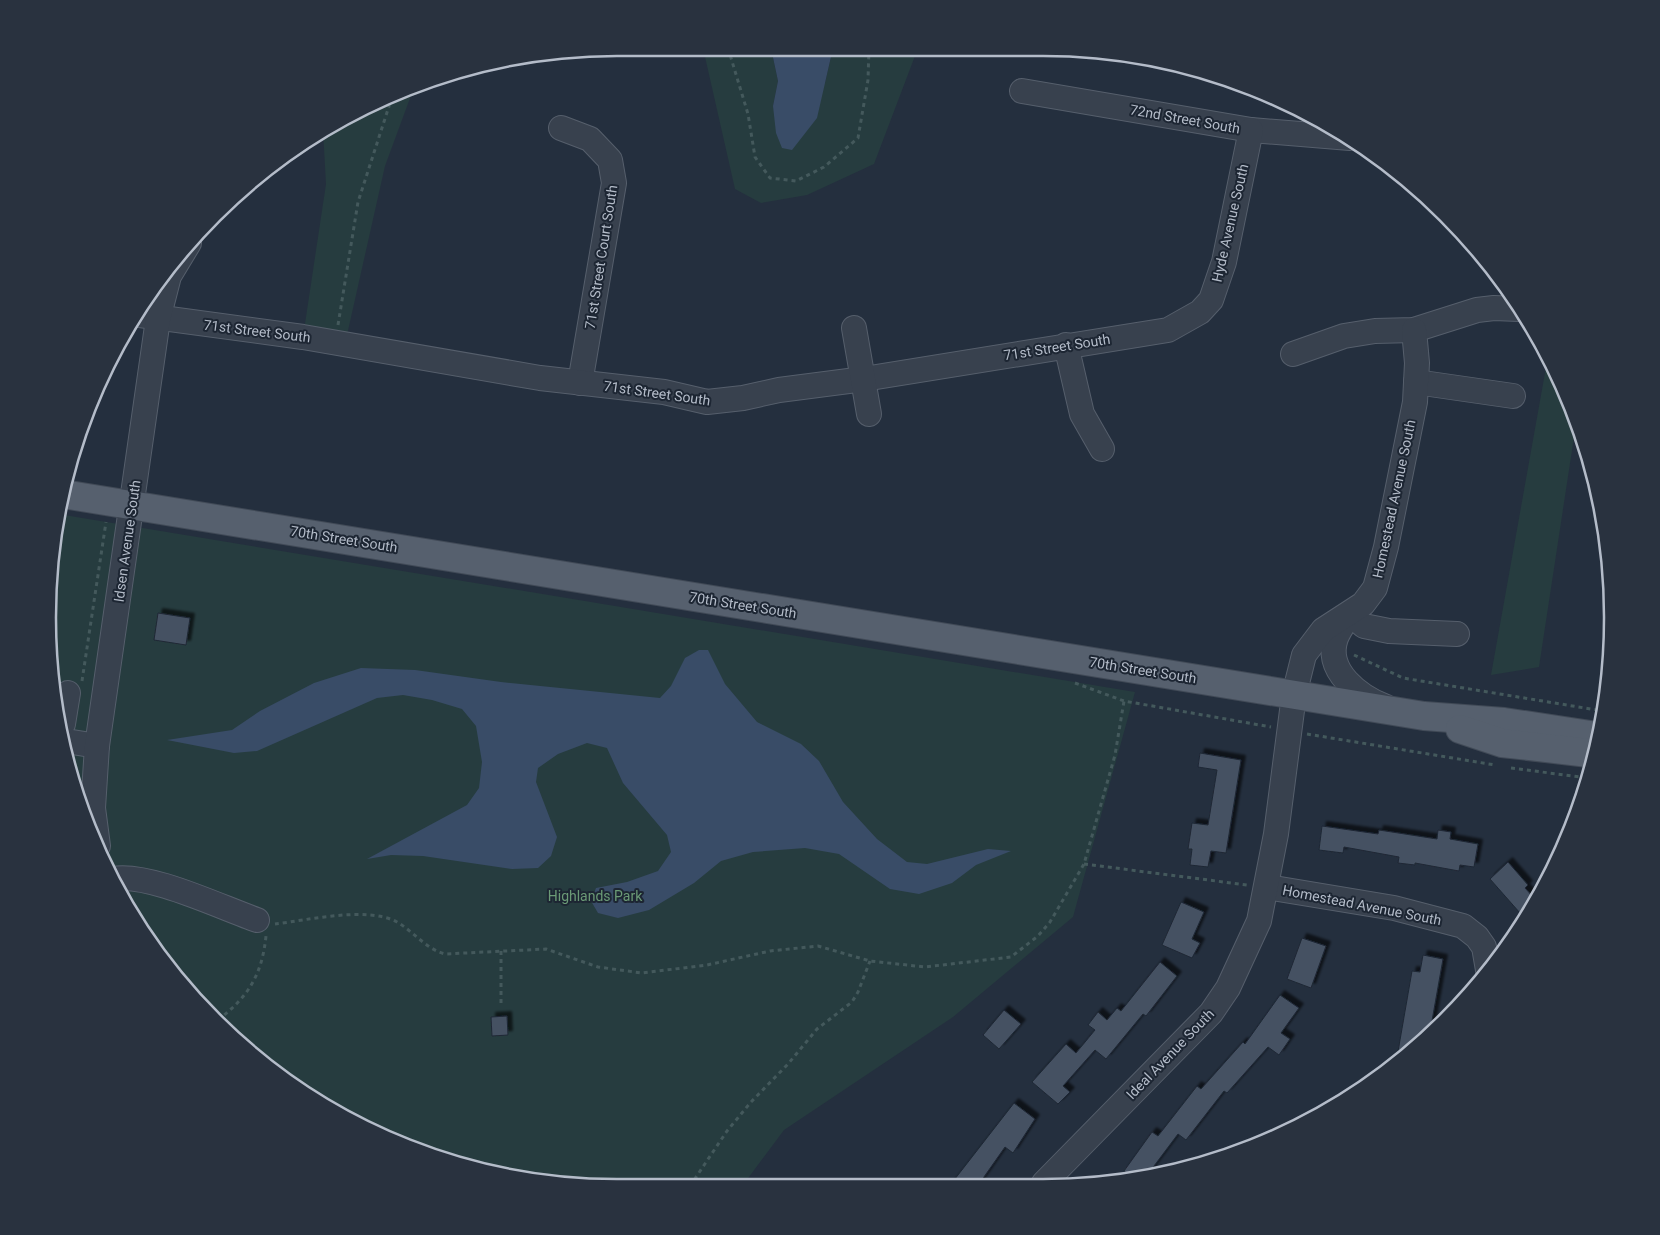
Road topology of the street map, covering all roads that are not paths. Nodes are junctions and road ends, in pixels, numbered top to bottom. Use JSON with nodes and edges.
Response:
{"nodes":[{"id":1,"x":1022,"y":91,"type":"dead end"},
{"id":2,"x":561,"y":128,"type":"dead end"},
{"id":3,"x":1251,"y":130,"type":"junction"},
{"id":4,"x":1332,"y":137,"type":"edge"},
{"id":5,"x":162,"y":290,"type":"edge"},
{"id":6,"x":1511,"y":309,"type":"edge"},
{"id":7,"x":1200,"y":312,"type":"joint"},
{"id":8,"x":149,"y":317,"type":"edge"},
{"id":9,"x":854,"y":328,"type":"dead end"},
{"id":10,"x":1414,"y":330,"type":"junction"},
{"id":11,"x":1066,"y":345,"type":"junction"},
{"id":12,"x":1293,"y":354,"type":"dead end"},
{"id":13,"x":864,"y":379,"type":"junction"},
{"id":14,"x":580,"y":382,"type":"junction"},
{"id":15,"x":1416,"y":382,"type":"junction"},
{"id":16,"x":1513,"y":396,"type":"dead end"},
{"id":17,"x":869,"y":414,"type":"dead end"},
{"id":18,"x":1102,"y":449,"type":"dead end"},
{"id":19,"x":70,"y":496,"type":"edge"},
{"id":20,"x":131,"y":516,"type":"junction"},
{"id":21,"x":1350,"y":614,"type":"junction"},
{"id":22,"x":1457,"y":634,"type":"dead end"},
{"id":23,"x":75,"y":688,"type":"road end"},
{"id":24,"x":1294,"y":695,"type":"junction"},
{"id":25,"x":1412,"y":714,"type":"junction"},
{"id":26,"x":65,"y":715,"type":"edge"},
{"id":27,"x":1591,"y":735,"type":"edge"},
{"id":28,"x":70,"y":742,"type":"edge"},
{"id":29,"x":97,"y":746,"type":"junction"},
{"id":30,"x":1587,"y":752,"type":"edge"},
{"id":31,"x":95,"y":821,"type":"edge"},
{"id":32,"x":121,"y":879,"type":"edge"},
{"id":33,"x":1267,"y":887,"type":"junction"},
{"id":34,"x":262,"y":922,"type":"road end"},
{"id":35,"x":1486,"y":961,"type":"edge"},
{"id":36,"x":1048,"y":1179,"type":"edge"}],
"edges":[{"from":1,"to":3,"type":"street","name":"72nd Street South"},
{"from":2,"to":14,"type":"street","name":"71st Street Court South"},
{"from":3,"to":4,"type":"street","name":"72nd Street South"},
{"from":3,"to":7,"type":"street","name":"Hyde Avenue South"},
{"from":5,"to":8,"type":"street","name":"Idsen Avenue South"},
{"from":6,"to":10,"type":"street"},
{"from":7,"to":11,"type":"street","name":"71st Street South"},
{"from":8,"to":14,"type":"street","name":"71st Street South"},
{"from":8,"to":20,"type":"street","name":"Idsen Avenue South"},
{"from":9,"to":13,"type":"street"},
{"from":10,"to":12,"type":"street"},
{"from":10,"to":15,"type":"street","name":"Homestead Avenue South"},
{"from":11,"to":13,"type":"street","name":"71st Street South"},
{"from":11,"to":18,"type":"street"},
{"from":13,"to":14,"type":"street","name":"71st Street South"},
{"from":13,"to":17,"type":"street"},
{"from":15,"to":16,"type":"street"},
{"from":15,"to":21,"type":"street","name":"Homestead Avenue South"},
{"from":19,"to":20,"type":"main road","name":"70th Street South"},
{"from":20,"to":24,"type":"main road","name":"70th Street South"},
{"from":20,"to":29,"type":"street","name":"Idsen Avenue South"},
{"from":21,"to":22,"type":"street"},
{"from":21,"to":24,"type":"street","name":"Homestead Avenue South"},
{"from":21,"to":25,"type":"street"},
{"from":23,"to":26,"type":"street"},
{"from":24,"to":25,"type":"main road","name":"70th Street South"},
{"from":24,"to":33,"type":"street","name":"Ideal Avenue South"},
{"from":25,"to":27,"type":"main road","name":"70th Street South"},
{"from":25,"to":30,"type":"main road","name":"70th Street South"},
{"from":28,"to":29,"type":"street"},
{"from":29,"to":31,"type":"street","name":"Idsen Avenue South"},
{"from":32,"to":34,"type":"street"},
{"from":33,"to":35,"type":"street","name":"Homestead Avenue South"},
{"from":33,"to":36,"type":"street","name":"Ideal Avenue South"}]}
